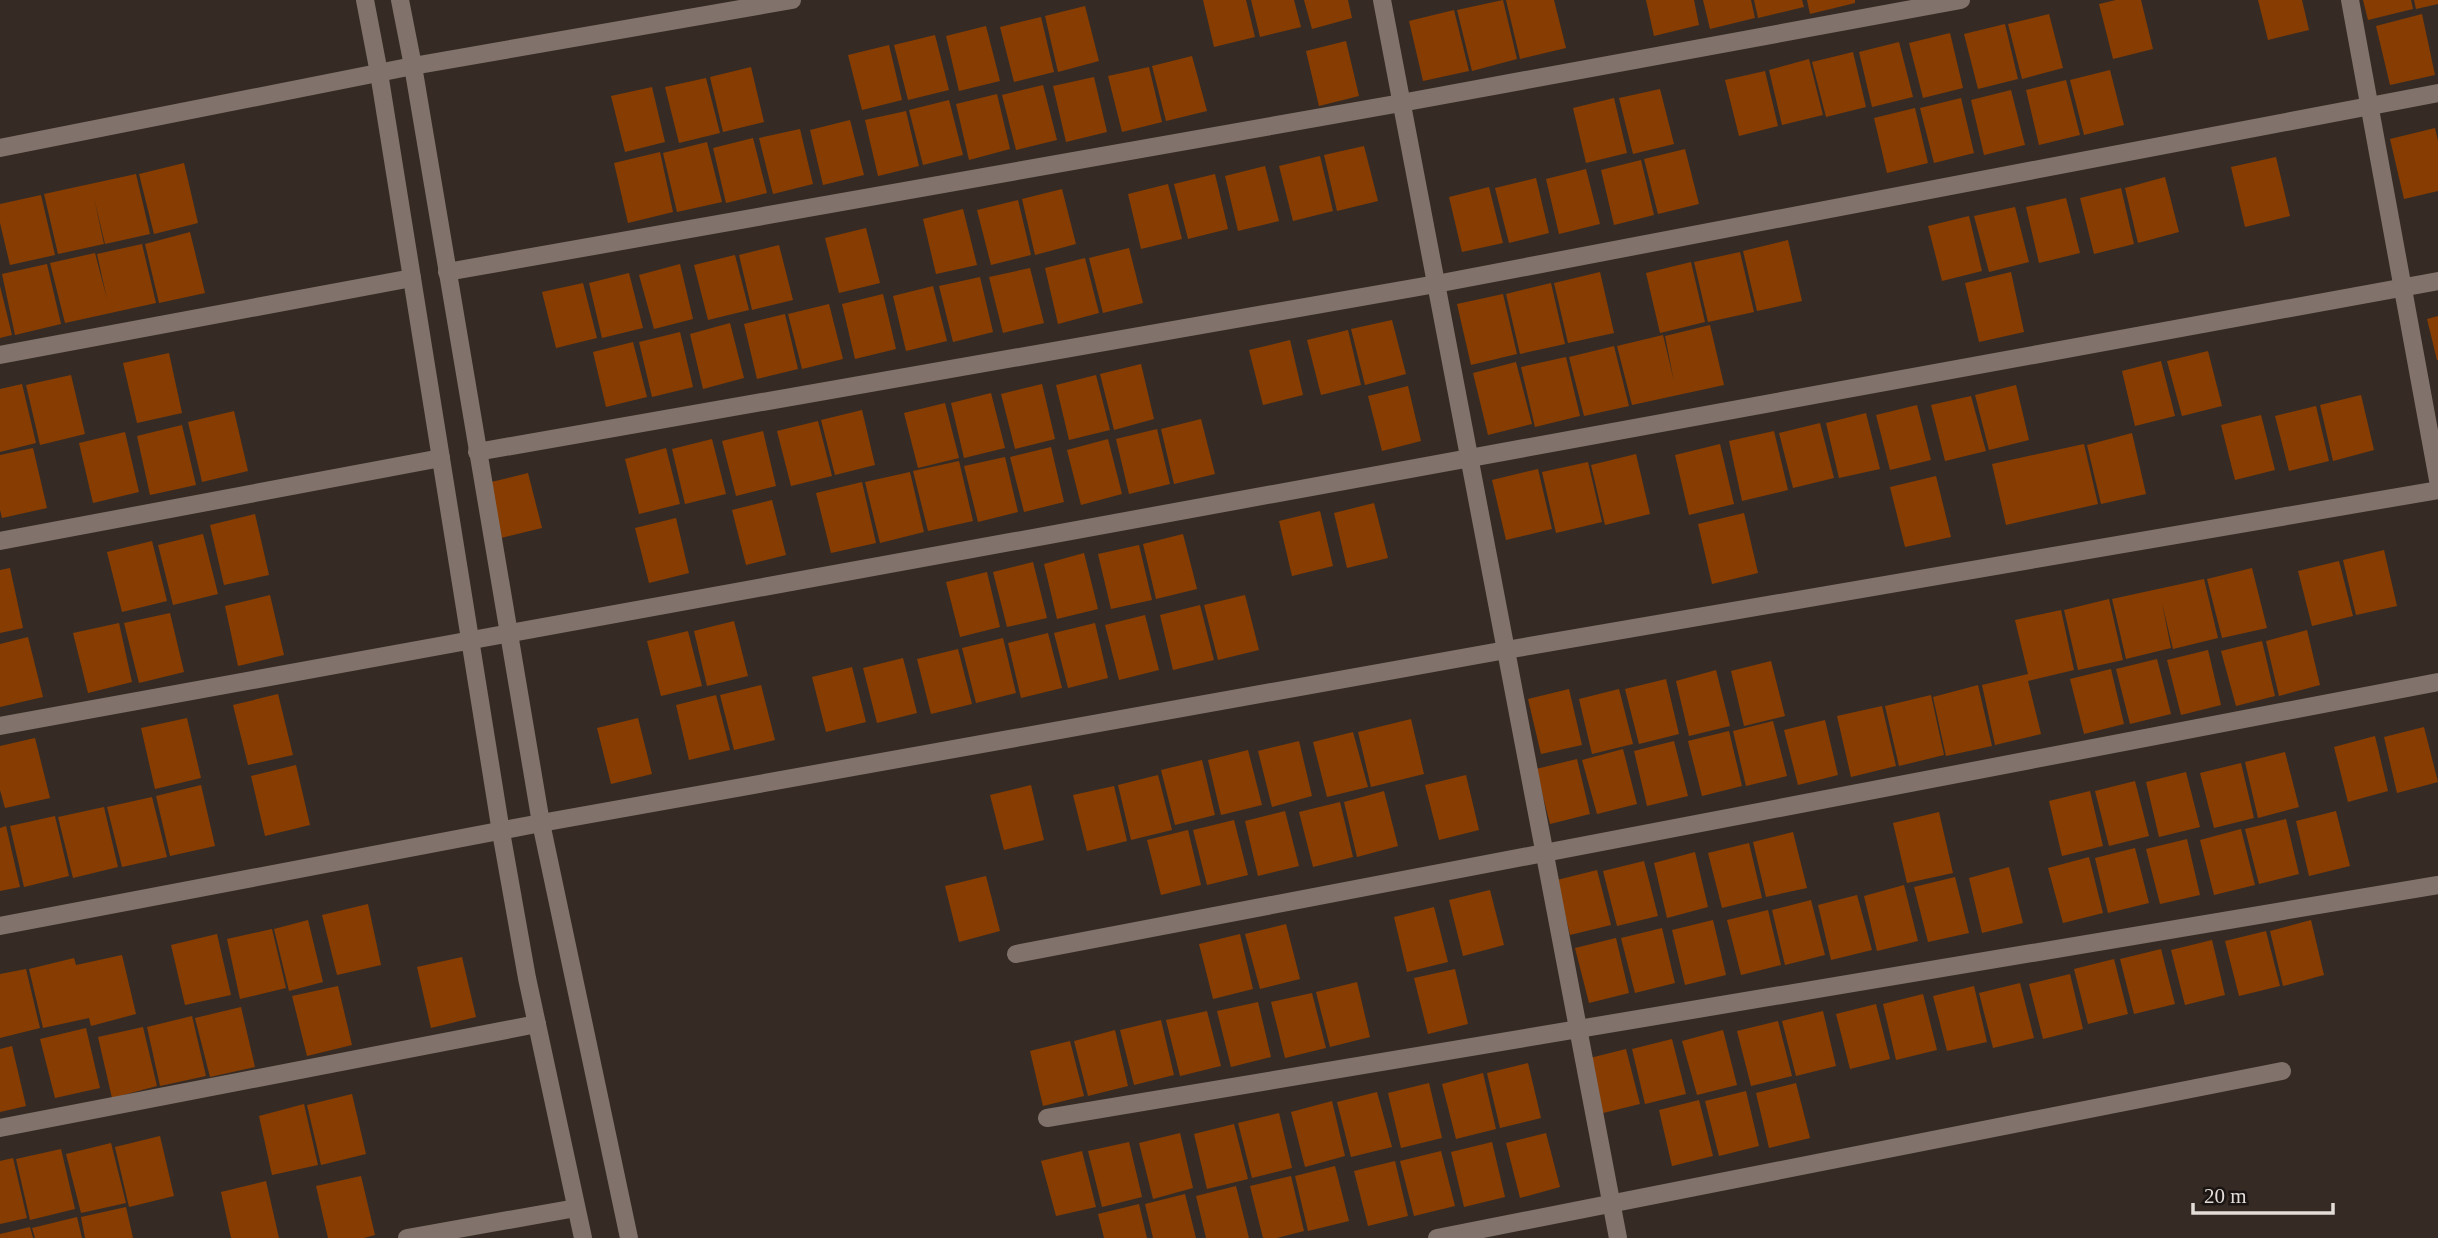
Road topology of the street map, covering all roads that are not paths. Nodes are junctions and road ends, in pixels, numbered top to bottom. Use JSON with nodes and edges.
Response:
{"nodes":[{"id":1,"x":365,"y":0,"type":"edge"},
{"id":2,"x":400,"y":0,"type":"edge"},
{"id":3,"x":792,"y":0,"type":"edge"},
{"id":4,"x":1382,"y":0,"type":"edge"},
{"id":5,"x":1961,"y":0,"type":"edge"},
{"id":6,"x":2350,"y":0,"type":"edge"},
{"id":7,"x":413,"y":66,"type":"junction"},
{"id":8,"x":379,"y":73,"type":"junction"},
{"id":9,"x":2438,"y":93,"type":"edge"},
{"id":10,"x":1401,"y":103,"type":"junction"},
{"id":11,"x":2369,"y":105,"type":"junction"},
{"id":12,"x":0,"y":148,"type":"edge"},
{"id":13,"x":447,"y":272,"type":"junction"},
{"id":14,"x":412,"y":278,"type":"junction"},
{"id":15,"x":2438,"y":281,"type":"edge"},
{"id":16,"x":1436,"y":285,"type":"junction"},
{"id":17,"x":2402,"y":287,"type":"junction"},
{"id":18,"x":0,"y":355,"type":"edge"},
{"id":19,"x":477,"y":453,"type":"junction"},
{"id":20,"x":1469,"y":457,"type":"junction"},
{"id":21,"x":441,"y":458,"type":"junction"},
{"id":22,"x":2438,"y":481,"type":"edge"},
{"id":23,"x":2438,"y":490,"type":"edge"},
{"id":24,"x":0,"y":541,"type":"edge"},
{"id":25,"x":508,"y":635,"type":"junction"},
{"id":26,"x":471,"y":641,"type":"junction"},
{"id":27,"x":1506,"y":650,"type":"junction"},
{"id":28,"x":2438,"y":682,"type":"edge"},
{"id":29,"x":0,"y":726,"type":"edge"},
{"id":30,"x":541,"y":823,"type":"junction"},
{"id":31,"x":501,"y":832,"type":"junction"},
{"id":32,"x":1545,"y":854,"type":"junction"},
{"id":33,"x":2438,"y":885,"type":"edge"},
{"id":34,"x":0,"y":926,"type":"edge"},
{"id":35,"x":1016,"y":954,"type":"dead end"},
{"id":36,"x":537,"y":1024,"type":"junction"},
{"id":37,"x":1578,"y":1028,"type":"junction"},
{"id":38,"x":2282,"y":1071,"type":"dead end"},
{"id":39,"x":1047,"y":1118,"type":"dead end"},
{"id":40,"x":0,"y":1128,"type":"edge"},
{"id":41,"x":1612,"y":1204,"type":"junction"},
{"id":42,"x":576,"y":1208,"type":"junction"},
{"id":43,"x":407,"y":1238,"type":"edge"},
{"id":44,"x":583,"y":1238,"type":"edge"},
{"id":45,"x":629,"y":1238,"type":"edge"},
{"id":46,"x":1437,"y":1238,"type":"edge"},
{"id":47,"x":1618,"y":1238,"type":"edge"}],
"edges":[{"from":1,"to":8,"type":"street"},
{"from":2,"to":7,"type":"street"},
{"from":3,"to":7,"type":"street"},
{"from":4,"to":10,"type":"street"},
{"from":5,"to":10,"type":"street"},
{"from":6,"to":11,"type":"street"},
{"from":7,"to":8,"type":"street"},
{"from":7,"to":13,"type":"street"},
{"from":8,"to":12,"type":"street"},
{"from":8,"to":14,"type":"street"},
{"from":9,"to":11,"type":"street"},
{"from":10,"to":13,"type":"street"},
{"from":10,"to":16,"type":"street"},
{"from":11,"to":16,"type":"street"},
{"from":11,"to":17,"type":"street"},
{"from":13,"to":19,"type":"street"},
{"from":14,"to":18,"type":"street"},
{"from":14,"to":21,"type":"street"},
{"from":15,"to":17,"type":"street"},
{"from":16,"to":19,"type":"street"},
{"from":16,"to":20,"type":"street"},
{"from":17,"to":20,"type":"street"},
{"from":17,"to":22,"type":"street"},
{"from":19,"to":25,"type":"street"},
{"from":20,"to":25,"type":"street"},
{"from":20,"to":27,"type":"street"},
{"from":21,"to":24,"type":"street"},
{"from":21,"to":26,"type":"street"},
{"from":23,"to":27,"type":"street"},
{"from":25,"to":26,"type":"street"},
{"from":25,"to":30,"type":"street"},
{"from":26,"to":29,"type":"street"},
{"from":26,"to":31,"type":"street"},
{"from":27,"to":30,"type":"street"},
{"from":27,"to":32,"type":"street"},
{"from":28,"to":32,"type":"street"},
{"from":30,"to":31,"type":"street"},
{"from":30,"to":45,"type":"street"},
{"from":31,"to":34,"type":"street"},
{"from":31,"to":36,"type":"street"},
{"from":32,"to":35,"type":"street"},
{"from":32,"to":37,"type":"street"},
{"from":33,"to":37,"type":"street"},
{"from":36,"to":40,"type":"street"},
{"from":36,"to":42,"type":"street"},
{"from":37,"to":39,"type":"street"},
{"from":37,"to":41,"type":"street"},
{"from":38,"to":41,"type":"street"},
{"from":41,"to":46,"type":"street"},
{"from":41,"to":47,"type":"street"},
{"from":42,"to":43,"type":"street"},
{"from":42,"to":44,"type":"street"}]}
